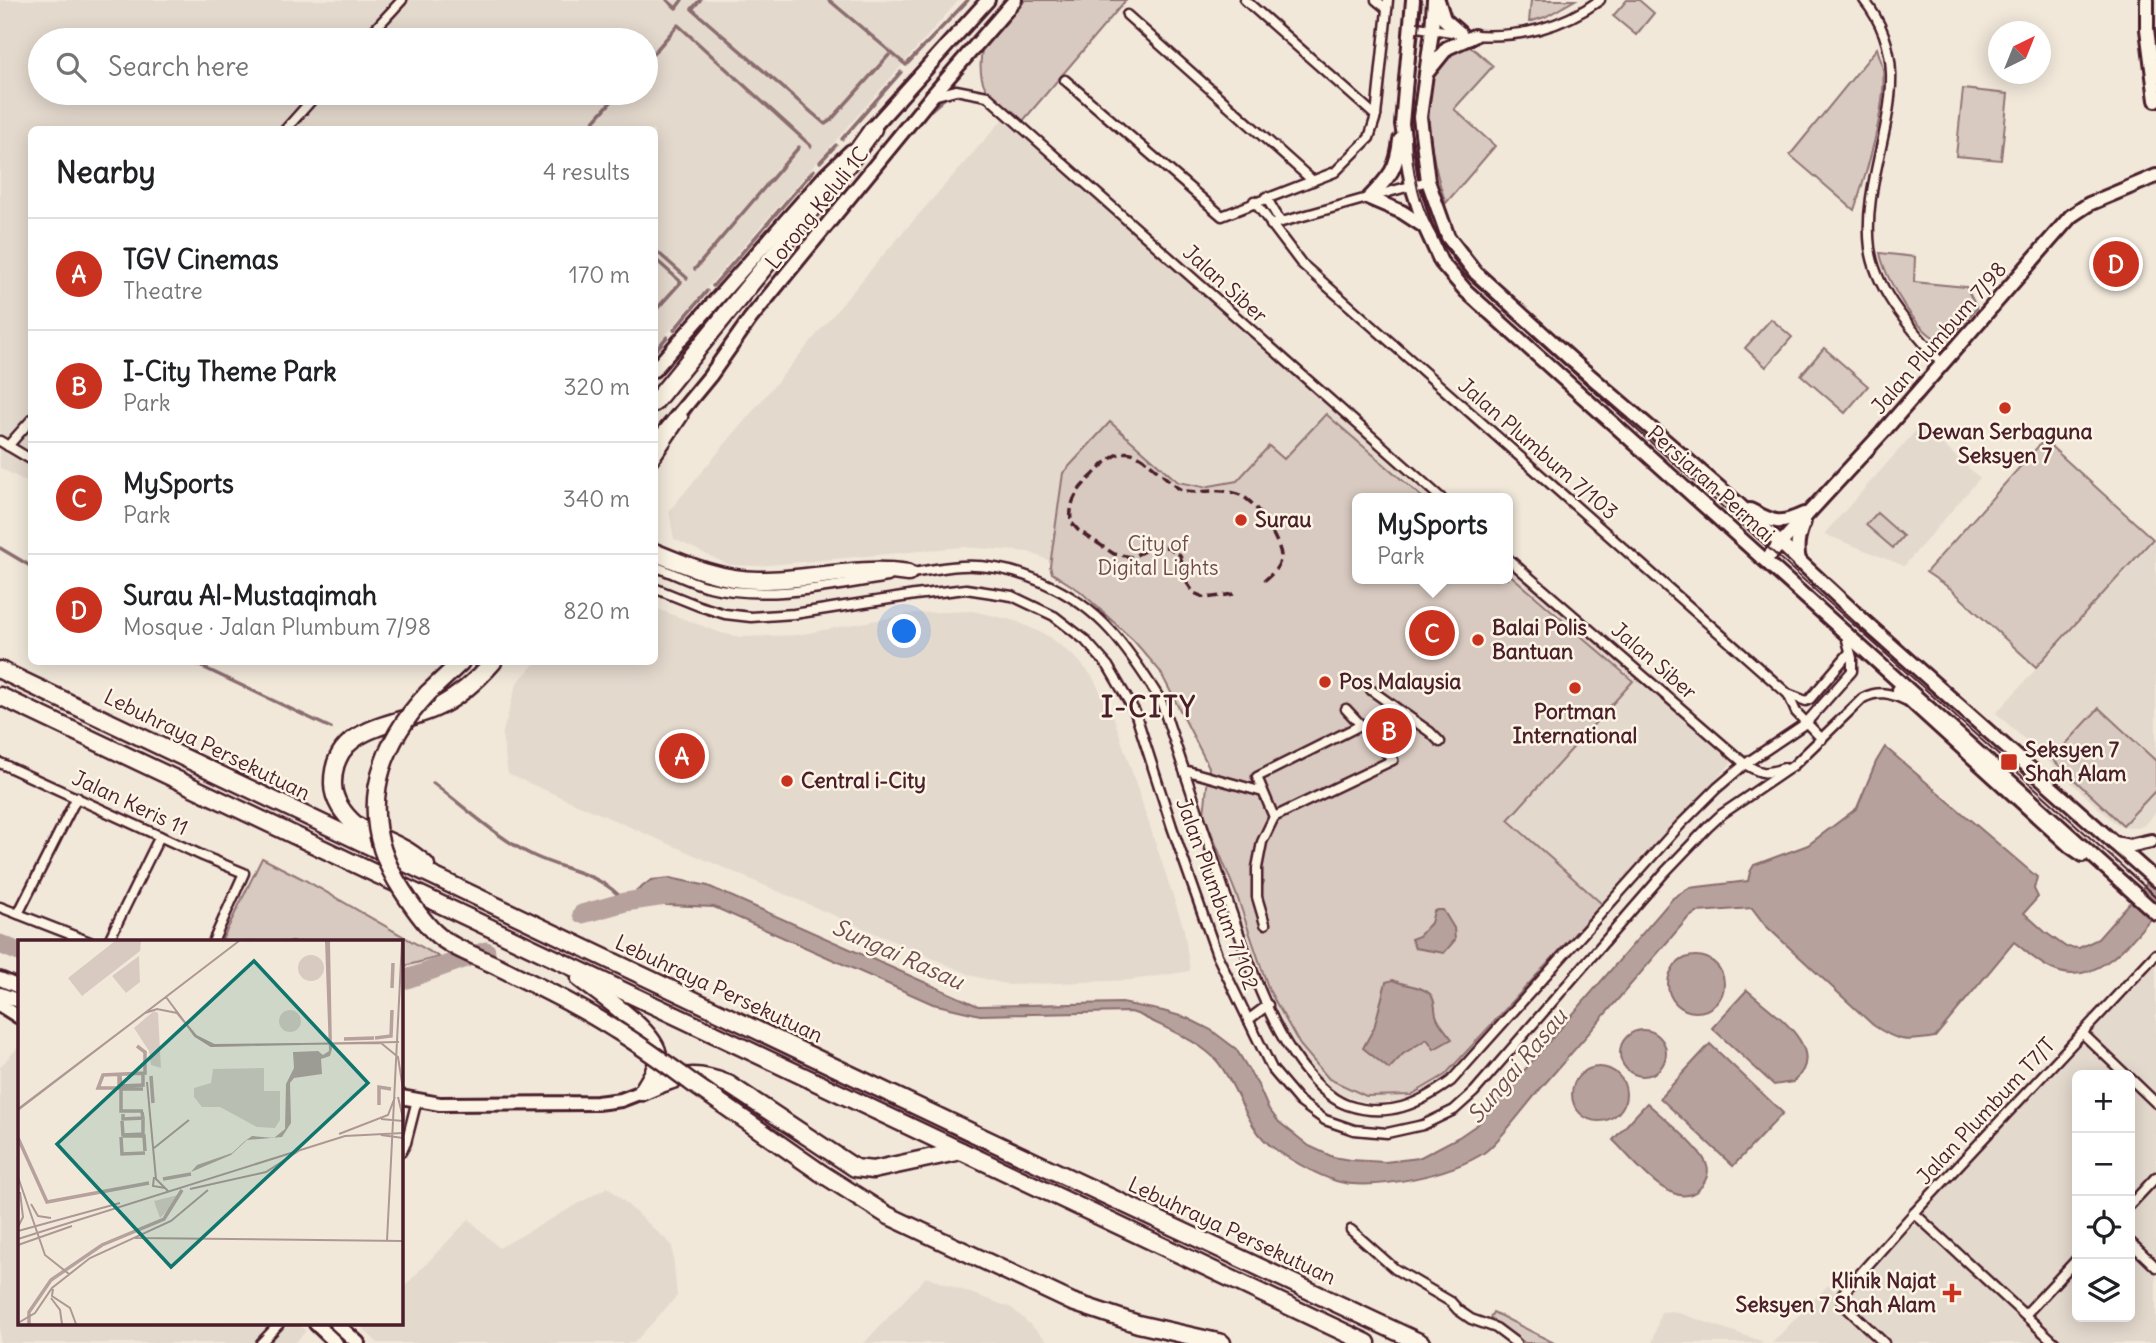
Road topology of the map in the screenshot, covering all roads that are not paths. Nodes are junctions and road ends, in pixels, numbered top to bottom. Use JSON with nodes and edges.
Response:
{"nodes":[{"id":1,"x":402,"y":0,"type":"edge"},
{"id":2,"x":988,"y":0,"type":"edge"},
{"id":3,"x":1015,"y":0,"type":"edge"},
{"id":4,"x":1245,"y":0,"type":"edge"},
{"id":5,"x":1376,"y":0,"type":"edge"},
{"id":6,"x":1413,"y":0,"type":"edge"},
{"id":7,"x":1436,"y":0,"type":"edge"},
{"id":8,"x":1601,"y":0,"type":"edge"},
{"id":9,"x":1864,"y":0,"type":"edge"},
{"id":10,"x":2147,"y":0,"type":"edge"},
{"id":11,"x":1387,"y":5,"type":"edge"},
{"id":12,"x":1127,"y":15,"type":"dead end"},
{"id":13,"x":1410,"y":26,"type":"junction"},
{"id":14,"x":376,"y":28,"type":"edge"},
{"id":15,"x":1432,"y":31,"type":"junction"},
{"id":16,"x":1460,"y":33,"type":"junction"},
{"id":17,"x":1474,"y":36,"type":"junction"},
{"id":18,"x":1425,"y":75,"type":"junction"},
{"id":19,"x":1065,"y":80,"type":"dead end"},
{"id":20,"x":932,"y":96,"type":"junction"},
{"id":21,"x":2156,"y":100,"type":"edge"},
{"id":22,"x":307,"y":105,"type":"edge"},
{"id":23,"x":1376,"y":116,"type":"junction"},
{"id":24,"x":1402,"y":123,"type":"junction"},
{"id":25,"x":289,"y":126,"type":"edge"},
{"id":26,"x":873,"y":129,"type":"junction"},
{"id":27,"x":2156,"y":176,"type":"edge"},
{"id":28,"x":1313,"y":181,"type":"junction"},
{"id":29,"x":1428,"y":181,"type":"junction"},
{"id":30,"x":1412,"y":186,"type":"junction"},
{"id":31,"x":1266,"y":197,"type":"junction"},
{"id":32,"x":1369,"y":198,"type":"junction"},
{"id":33,"x":1254,"y":201,"type":"junction"},
{"id":34,"x":1280,"y":221,"type":"junction"},
{"id":35,"x":1271,"y":225,"type":"junction"},
{"id":36,"x":1425,"y":227,"type":"junction"},
{"id":37,"x":1942,"y":364,"type":"junction"},
{"id":38,"x":658,"y":365,"type":"edge"},
{"id":39,"x":710,"y":376,"type":"junction"},
{"id":40,"x":658,"y":398,"type":"edge"},
{"id":41,"x":28,"y":422,"type":"edge"},
{"id":42,"x":658,"y":439,"type":"edge"},
{"id":43,"x":4,"y":443,"type":"edge"},
{"id":44,"x":658,"y":454,"type":"edge"},
{"id":45,"x":28,"y":458,"type":"edge"},
{"id":46,"x":1435,"y":493,"type":"edge"},
{"id":47,"x":1700,"y":500,"type":"junction"},
{"id":48,"x":1737,"y":503,"type":"junction"},
{"id":49,"x":1809,"y":512,"type":"junction"},
{"id":50,"x":1775,"y":549,"type":"junction"},
{"id":51,"x":658,"y":554,"type":"edge"},
{"id":52,"x":1513,"y":563,"type":"edge"},
{"id":53,"x":1800,"y":563,"type":"junction"},
{"id":54,"x":658,"y":568,"type":"edge"},
{"id":55,"x":908,"y":573,"type":"junction"},
{"id":56,"x":658,"y":590,"type":"edge"},
{"id":57,"x":1849,"y":642,"type":"junction"},
{"id":58,"x":0,"y":657,"type":"edge"},
{"id":59,"x":450,"y":665,"type":"edge"},
{"id":60,"x":458,"y":665,"type":"edge"},
{"id":61,"x":489,"y":665,"type":"edge"},
{"id":62,"x":0,"y":670,"type":"edge"},
{"id":63,"x":1371,"y":690,"type":"dead end"},
{"id":64,"x":428,"y":693,"type":"junction"},
{"id":65,"x":1788,"y":694,"type":"junction"},
{"id":66,"x":0,"y":696,"type":"edge"},
{"id":67,"x":1914,"y":705,"type":"junction"},
{"id":68,"x":1346,"y":709,"type":"dead end"},
{"id":69,"x":89,"y":711,"type":"junction"},
{"id":70,"x":1806,"y":723,"type":"junction"},
{"id":71,"x":1361,"y":725,"type":"junction"},
{"id":72,"x":1822,"y":739,"type":"junction"},
{"id":73,"x":1440,"y":742,"type":"dead end"},
{"id":74,"x":0,"y":763,"type":"edge"},
{"id":75,"x":1745,"y":764,"type":"junction"},
{"id":76,"x":1794,"y":765,"type":"junction"},
{"id":77,"x":1184,"y":770,"type":"junction"},
{"id":78,"x":1263,"y":792,"type":"junction"},
{"id":79,"x":77,"y":797,"type":"junction"},
{"id":80,"x":1274,"y":817,"type":"junction"},
{"id":81,"x":160,"y":836,"type":"junction"},
{"id":82,"x":2154,"y":839,"type":"edge"},
{"id":83,"x":2114,"y":843,"type":"junction"},
{"id":84,"x":2143,"y":868,"type":"junction"},
{"id":85,"x":2156,"y":880,"type":"edge"},
{"id":86,"x":2123,"y":883,"type":"junction"},
{"id":87,"x":456,"y":887,"type":"junction"},
{"id":88,"x":0,"y":907,"type":"edge"},
{"id":89,"x":2156,"y":913,"type":"edge"},
{"id":90,"x":18,"y":914,"type":"junction"},
{"id":91,"x":1265,"y":924,"type":"dead end"},
{"id":92,"x":85,"y":940,"type":"edge"},
{"id":93,"x":109,"y":940,"type":"edge"},
{"id":94,"x":213,"y":940,"type":"edge"},
{"id":95,"x":2156,"y":954,"type":"edge"},
{"id":96,"x":553,"y":958,"type":"junction"},
{"id":97,"x":0,"y":979,"type":"edge"},
{"id":98,"x":18,"y":987,"type":"edge"},
{"id":99,"x":0,"y":994,"type":"edge"},
{"id":100,"x":18,"y":1001,"type":"edge"},
{"id":101,"x":0,"y":1005,"type":"edge"},
{"id":102,"x":1268,"y":1005,"type":"junction"},
{"id":103,"x":18,"y":1016,"type":"edge"},
{"id":104,"x":1248,"y":1020,"type":"junction"},
{"id":105,"x":2082,"y":1033,"type":"junction"},
{"id":106,"x":2121,"y":1070,"type":"edge"},
{"id":107,"x":2135,"y":1084,"type":"edge"},
{"id":108,"x":642,"y":1092,"type":"junction"},
{"id":109,"x":402,"y":1097,"type":"edge"},
{"id":110,"x":417,"y":1100,"type":"junction"},
{"id":111,"x":2156,"y":1104,"type":"edge"},
{"id":112,"x":402,"y":1150,"type":"edge"},
{"id":113,"x":961,"y":1151,"type":"junction"},
{"id":114,"x":2156,"y":1177,"type":"edge"},
{"id":115,"x":2135,"y":1200,"type":"edge"},
{"id":116,"x":1914,"y":1213,"type":"junction"},
{"id":117,"x":1351,"y":1230,"type":"dead end"},
{"id":118,"x":2135,"y":1247,"type":"edge"},
{"id":119,"x":2072,"y":1264,"type":"edge"},
{"id":120,"x":2156,"y":1267,"type":"edge"},
{"id":121,"x":2025,"y":1315,"type":"junction"},
{"id":122,"x":277,"y":1326,"type":"edge"},
{"id":123,"x":318,"y":1326,"type":"edge"},
{"id":124,"x":339,"y":1326,"type":"edge"},
{"id":125,"x":261,"y":1343,"type":"edge"},
{"id":126,"x":336,"y":1343,"type":"edge"},
{"id":127,"x":358,"y":1343,"type":"edge"},
{"id":128,"x":1222,"y":1343,"type":"edge"},
{"id":129,"x":1367,"y":1343,"type":"edge"},
{"id":130,"x":1421,"y":1343,"type":"edge"},
{"id":131,"x":1516,"y":1343,"type":"edge"},
{"id":132,"x":1884,"y":1343,"type":"edge"},
{"id":133,"x":2055,"y":1343,"type":"edge"}],
"edges":[{"from":1,"to":14,"type":"street"},
{"from":2,"to":26,"type":"main road","name":"Lorong Keluli 1C"},
{"from":3,"to":20,"type":"main road","name":"Lorong Keluli 1C"},
{"from":4,"to":23,"type":"street"},
{"from":5,"to":11,"type":"street"},
{"from":6,"to":13,"type":"main road","name":"Persiaran Permai"},
{"from":7,"to":15,"type":"main road","name":"Persiaran Permai"},
{"from":7,"to":16,"type":"main road"},
{"from":8,"to":17,"type":"street"},
{"from":9,"to":37,"type":"street"},
{"from":10,"to":21,"type":"main road"},
{"from":11,"to":23,"type":"street"},
{"from":12,"to":28,"type":"street"},
{"from":13,"to":15,"type":"street"},
{"from":13,"to":24,"type":"main road","name":"Persiaran Permai"},
{"from":15,"to":16,"type":"street"},
{"from":15,"to":18,"type":"main road","name":"Persiaran Permai"},
{"from":16,"to":17,"type":"street"},
{"from":17,"to":18,"type":"main road"},
{"from":18,"to":29,"type":"main road","name":"Persiaran Permai"},
{"from":19,"to":33,"type":"street"},
{"from":20,"to":39,"type":"main road","name":"Lorong Keluli 1C"},
{"from":20,"to":46,"type":"street","name":"Jalan Siber"},
{"from":22,"to":25,"type":"street"},
{"from":23,"to":28,"type":"street"},
{"from":24,"to":30,"type":"main road","name":"Persiaran Permai"},
{"from":24,"to":32,"type":"main road"},
{"from":26,"to":38,"type":"main road","name":"Lorong Keluli 1C"},
{"from":26,"to":40,"type":"highway"},
{"from":27,"to":37,"type":"main road","name":"Jalan Plumbum 7/98"},
{"from":28,"to":31,"type":"street"},
{"from":29,"to":30,"type":"street"},
{"from":29,"to":48,"type":"main road","name":"Persiaran Permai"},
{"from":30,"to":32,"type":"street"},
{"from":30,"to":36,"type":"main road","name":"Persiaran Permai"},
{"from":31,"to":33,"type":"street"},
{"from":31,"to":34,"type":"street"},
{"from":32,"to":34,"type":"street"},
{"from":32,"to":36,"type":"main road"},
{"from":33,"to":35,"type":"street","name":"Jalan Plumbum 7/103"},
{"from":34,"to":35,"type":"street"},
{"from":35,"to":65,"type":"street","name":"Jalan Plumbum 7/103"},
{"from":36,"to":47,"type":"main road","name":"Persiaran Permai"},
{"from":37,"to":49,"type":"main road","name":"Jalan Plumbum 7/98"},
{"from":39,"to":42,"type":"main road","name":"Lorong Keluli 1C"},
{"from":39,"to":44,"type":"street"},
{"from":41,"to":43,"type":"street"},
{"from":43,"to":45,"type":"street"},
{"from":47,"to":50,"type":"main road"},
{"from":47,"to":57,"type":"main road","name":"Persiaran Permai"},
{"from":48,"to":49,"type":"main road"},
{"from":48,"to":50,"type":"main road","name":"Persiaran Permai"},
{"from":49,"to":50,"type":"main road","name":"Jalan Plumbum 7/98"},
{"from":49,"to":53,"type":"main road"},
{"from":50,"to":53,"type":"main road","name":"Persiaran Permai"},
{"from":50,"to":57,"type":"main road"},
{"from":51,"to":55,"type":"highway"},
{"from":52,"to":75,"type":"street","name":"Jalan Siber"},
{"from":53,"to":83,"type":"main road","name":"Persiaran Permai"},
{"from":54,"to":55,"type":"street","name":"Jalan Plumbum 7/102"},
{"from":55,"to":77,"type":"street","name":"Jalan Plumbum 7/102"},
{"from":56,"to":104,"type":"street","name":"Jalan Plumbum 7/102"},
{"from":57,"to":65,"type":"street"},
{"from":57,"to":67,"type":"main road"},
{"from":57,"to":70,"type":"street","name":"Jalan Plumbum 7/102"},
{"from":57,"to":86,"type":"main road","name":"Persiaran Permai"},
{"from":58,"to":69,"type":"highway"},
{"from":59,"to":64,"type":"highway"},
{"from":60,"to":64,"type":"highway"},
{"from":61,"to":87,"type":"highway"},
{"from":62,"to":69,"type":"highway","name":"Lebuhraya Persekutuan"},
{"from":63,"to":73,"type":"street"},
{"from":64,"to":128,"type":"highway","bridge":true},
{"from":65,"to":70,"type":"street","name":"Jalan Plumbum 7/103"},
{"from":66,"to":96,"type":"highway","name":"Lebuhraya Persekutuan"},
{"from":67,"to":72,"type":"street","name":"Jalan Plumbum 7/102"},
{"from":67,"to":86,"type":"main road"},
{"from":68,"to":71,"type":"street"},
{"from":69,"to":87,"type":"highway","name":"Lebuhraya Persekutuan"},
{"from":70,"to":72,"type":"street","name":"Jalan Plumbum 7/103"},
{"from":70,"to":75,"type":"street","name":"Jalan Plumbum 7/102"},
{"from":71,"to":78,"type":"street"},
{"from":71,"to":80,"type":"street"},
{"from":72,"to":76,"type":"street","name":"Jalan Plumbum 7/102"},
{"from":74,"to":79,"type":"street","name":"Jalan Keris 11"},
{"from":75,"to":76,"type":"street"},
{"from":75,"to":102,"type":"street","name":"Jalan Plumbum 7/102"},
{"from":76,"to":104,"type":"street","name":"Jalan Plumbum 7/102"},
{"from":77,"to":78,"type":"street"},
{"from":77,"to":102,"type":"street","name":"Jalan Plumbum 7/102"},
{"from":78,"to":80,"type":"street"},
{"from":79,"to":81,"type":"street","name":"Jalan Keris 11"},
{"from":79,"to":90,"type":"street"},
{"from":80,"to":91,"type":"street"},
{"from":81,"to":93,"type":"street"},
{"from":81,"to":94,"type":"street","name":"Jalan Keris 11"},
{"from":82,"to":83,"type":"main road"},
{"from":82,"to":84,"type":"main road"},
{"from":83,"to":84,"type":"main road","name":"Persiaran Permai"},
{"from":84,"to":85,"type":"main road","name":"Persiaran Permai"},
{"from":86,"to":89,"type":"main road","name":"Persiaran Permai"},
{"from":87,"to":130,"type":"highway","name":"Lebuhraya Persekutuan"},
{"from":88,"to":90,"type":"street"},
{"from":90,"to":92,"type":"street"},
{"from":95,"to":105,"type":"street","name":"Jalan Plumbum T7/T"},
{"from":96,"to":108,"type":"highway"},
{"from":96,"to":113,"type":"highway","name":"Lebuhraya Persekutuan"},
{"from":97,"to":98,"type":"main road"},
{"from":99,"to":100,"type":"main road"},
{"from":101,"to":103,"type":"main road"},
{"from":102,"to":104,"type":"street"},
{"from":105,"to":106,"type":"street"},
{"from":105,"to":116,"type":"street","name":"Jalan Plumbum T7/T"},
{"from":107,"to":111,"type":"street"},
{"from":108,"to":110,"type":"main road"},
{"from":108,"to":113,"type":"highway"},
{"from":109,"to":110,"type":"main road"},
{"from":110,"to":112,"type":"street"},
{"from":113,"to":129,"type":"highway","name":"Lebuhraya Persekutuan"},
{"from":114,"to":115,"type":"street"},
{"from":116,"to":121,"type":"street"},
{"from":116,"to":132,"type":"street","name":"Jalan Plumbum T7/T"},
{"from":117,"to":131,"type":"street"},
{"from":118,"to":120,"type":"street"},
{"from":119,"to":121,"type":"street"},
{"from":121,"to":133,"type":"street"},
{"from":122,"to":125,"type":"street"},
{"from":123,"to":126,"type":"main road"},
{"from":124,"to":127,"type":"main road"}]}
